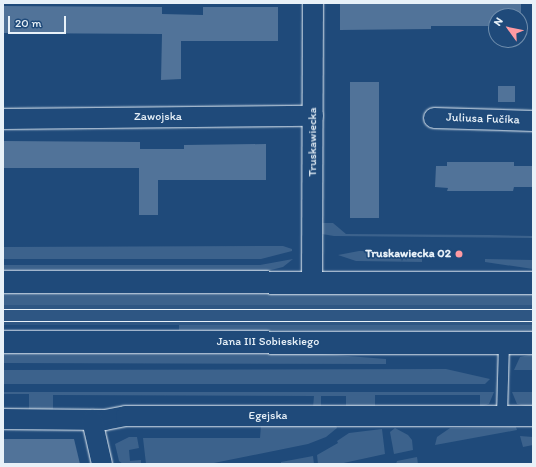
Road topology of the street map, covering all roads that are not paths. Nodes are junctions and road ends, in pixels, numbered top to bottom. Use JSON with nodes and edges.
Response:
{"nodes":[{"id":1,"x":313,"y":3,"type":"edge"},
{"id":2,"x":313,"y":116,"type":"junction"},
{"id":3,"x":434,"y":118,"type":"dead end"},
{"id":4,"x":3,"y":119,"type":"edge"},
{"id":5,"x":533,"y":121,"type":"edge"},
{"id":6,"x":3,"y":282,"type":"edge"},
{"id":7,"x":312,"y":282,"type":"junction"},
{"id":8,"x":533,"y":283,"type":"edge"},
{"id":9,"x":3,"y":342,"type":"edge"},
{"id":10,"x":504,"y":342,"type":"junction"},
{"id":11,"x":533,"y":343,"type":"edge"},
{"id":12,"x":502,"y":415,"type":"junction"},
{"id":13,"x":533,"y":416,"type":"edge"},
{"id":14,"x":3,"y":419,"type":"edge"},
{"id":15,"x":92,"y":420,"type":"junction"},
{"id":16,"x":102,"y":464,"type":"edge"}],
"edges":[{"from":1,"to":2,"type":"street","name":"Truskawiecka"},
{"from":2,"to":4,"type":"street","name":"Zawojska"},
{"from":2,"to":7,"type":"street","name":"Truskawiecka"},
{"from":3,"to":5,"type":"street","name":"Juliusa Fučíka"},
{"from":6,"to":7,"type":"main road"},
{"from":7,"to":8,"type":"main road"},
{"from":9,"to":10,"type":"main road","name":"Jana III Sobieskiego"},
{"from":10,"to":11,"type":"main road","name":"Jana III Sobieskiego"},
{"from":10,"to":12,"type":"lane"},
{"from":12,"to":13,"type":"street","name":"Egejska"},
{"from":12,"to":15,"type":"street","name":"Egejska"},
{"from":14,"to":15,"type":"street","name":"Egejska"},
{"from":15,"to":16,"type":"street"}]}
